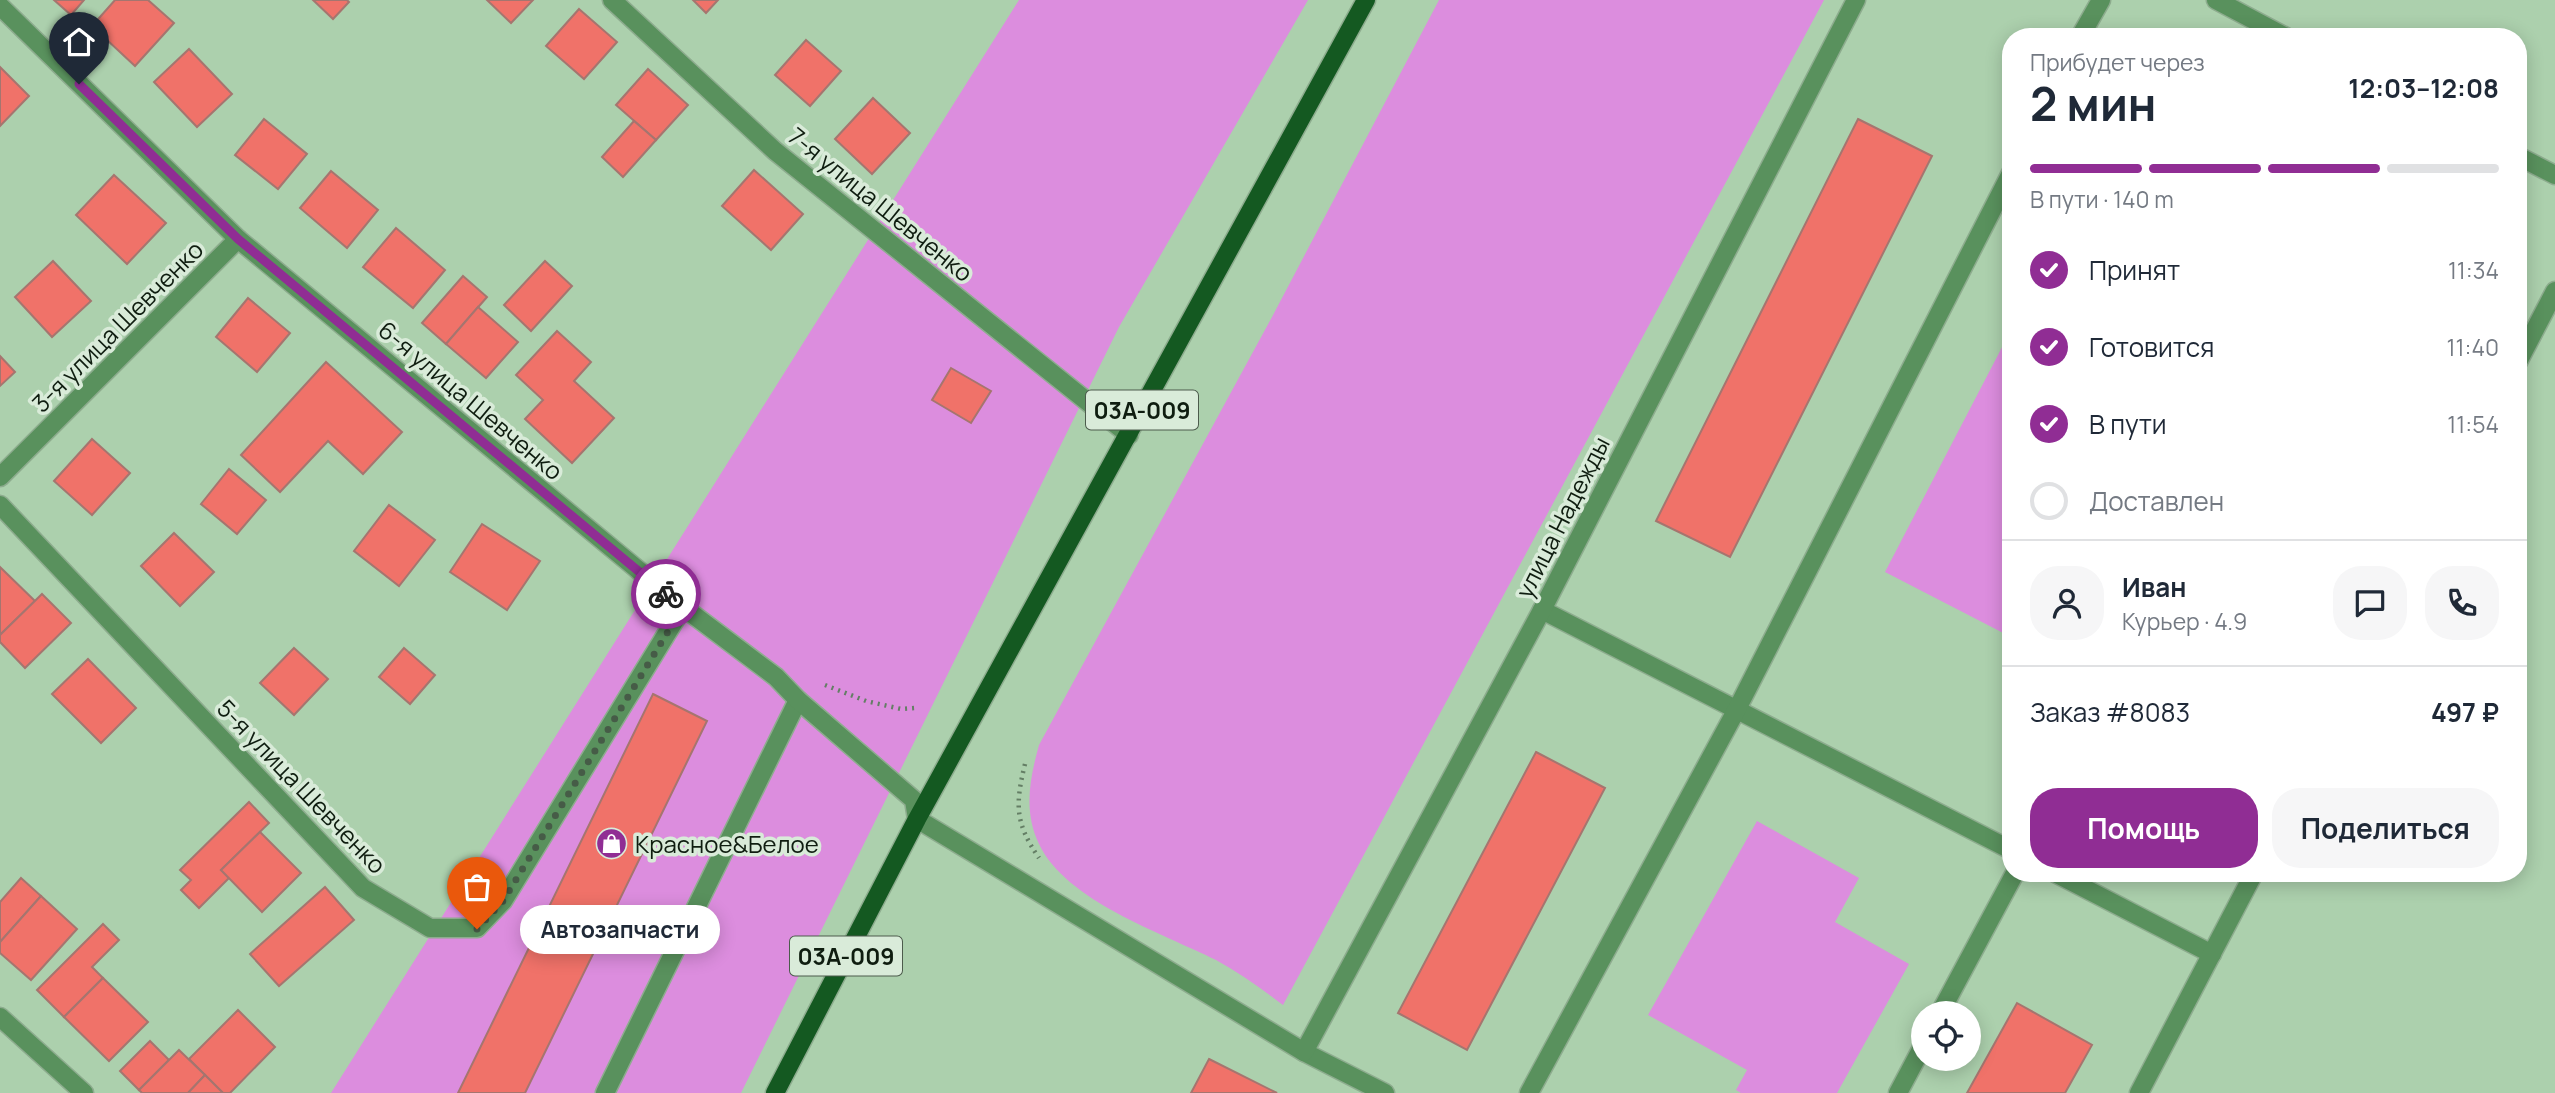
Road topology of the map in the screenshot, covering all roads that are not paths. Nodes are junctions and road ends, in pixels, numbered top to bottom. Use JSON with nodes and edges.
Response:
{"nodes":[{"id":1,"x":612,"y":0,"type":"edge"},
{"id":2,"x":1366,"y":0,"type":"edge"},
{"id":3,"x":1856,"y":0,"type":"edge"},
{"id":4,"x":2078,"y":0,"type":"edge"},
{"id":5,"x":2216,"y":0,"type":"edge"},
{"id":6,"x":2098,"y":4,"type":"edge"},
{"id":7,"x":0,"y":6,"type":"edge"},
{"id":8,"x":2085,"y":28,"type":"edge"},
{"id":9,"x":2269,"y":28,"type":"edge"},
{"id":10,"x":2527,"y":161,"type":"edge"},
{"id":11,"x":2555,"y":175,"type":"edge"},
{"id":12,"x":2002,"y":191,"type":"edge"},
{"id":13,"x":238,"y":239,"type":"junction"},
{"id":14,"x":2555,"y":291,"type":"edge"},
{"id":15,"x":2527,"y":345,"type":"edge"},
{"id":16,"x":1129,"y":435,"type":"junction"},
{"id":17,"x":0,"y":477,"type":"edge"},
{"id":18,"x":0,"y":505,"type":"edge"},
{"id":19,"x":683,"y":607,"type":"junction"},
{"id":20,"x":1542,"y":610,"type":"junction"},
{"id":21,"x":798,"y":701,"type":"junction"},
{"id":22,"x":1737,"y":709,"type":"junction"},
{"id":23,"x":917,"y":819,"type":"junction"},
{"id":24,"x":2002,"y":845,"type":"edge"},
{"id":25,"x":2010,"y":882,"type":"edge"},
{"id":26,"x":2072,"y":882,"type":"edge"},
{"id":27,"x":2249,"y":882,"type":"edge"},
{"id":28,"x":2212,"y":954,"type":"junction"},
{"id":29,"x":1946,"y":1001,"type":"edge"},
{"id":30,"x":0,"y":1017,"type":"edge"},
{"id":31,"x":1304,"y":1052,"type":"junction"},
{"id":32,"x":1911,"y":1069,"type":"edge"},
{"id":33,"x":1382,"y":1092,"type":"edge"},
{"id":34,"x":84,"y":1093,"type":"edge"},
{"id":35,"x":604,"y":1093,"type":"edge"},
{"id":36,"x":775,"y":1093,"type":"edge"},
{"id":37,"x":1529,"y":1093,"type":"edge"},
{"id":38,"x":1898,"y":1093,"type":"edge"},
{"id":39,"x":2139,"y":1093,"type":"edge"}],
"edges":[{"from":1,"to":16,"type":"street","name":"7-я улица Шевченко"},
{"from":2,"to":16,"type":"main road","number":"03А-009"},
{"from":3,"to":20,"type":"street","name":"улица Надежды"},
{"from":4,"to":6,"type":"street"},
{"from":5,"to":9,"type":"street"},
{"from":6,"to":8,"type":"street"},
{"from":7,"to":13,"type":"street","name":"6-я улица Шевченко"},
{"from":10,"to":11,"type":"street"},
{"from":12,"to":22,"type":"street"},
{"from":13,"to":17,"type":"street","name":"3-я улица Шевченко"},
{"from":13,"to":19,"type":"street","name":"6-я улица Шевченко"},
{"from":14,"to":15,"type":"street"},
{"from":16,"to":23,"type":"main road","number":"03А-009"},
{"from":18,"to":19,"type":"street","name":"5-я улица Шевченко"},
{"from":19,"to":21,"type":"street","name":"6-я улица Шевченко"},
{"from":20,"to":22,"type":"street"},
{"from":20,"to":31,"type":"street","name":"улица Надежды"},
{"from":21,"to":23,"type":"street","name":"6-я улица Шевченко"},
{"from":21,"to":35,"type":"street"},
{"from":22,"to":24,"type":"street"},
{"from":22,"to":37,"type":"street"},
{"from":23,"to":31,"type":"street"},
{"from":23,"to":36,"type":"main road","number":"03А-009"},
{"from":25,"to":29,"type":"street"},
{"from":26,"to":28,"type":"street"},
{"from":27,"to":28,"type":"street"},
{"from":28,"to":39,"type":"street"},
{"from":30,"to":34,"type":"street"},
{"from":31,"to":33,"type":"street"},
{"from":32,"to":38,"type":"street"}]}
